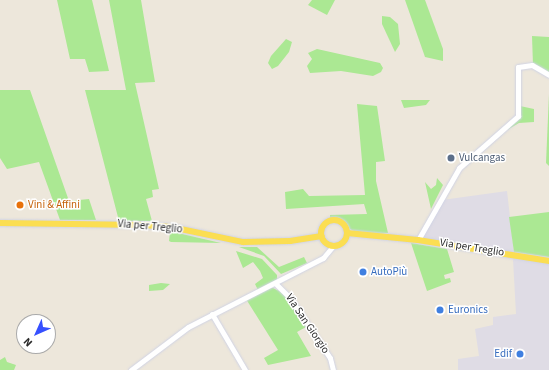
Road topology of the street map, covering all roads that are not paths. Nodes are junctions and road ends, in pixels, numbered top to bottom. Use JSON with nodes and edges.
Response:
{"nodes":[{"id":1,"x":549,"y":74,"type":"edge"},
{"id":2,"x":0,"y":222,"type":"edge"},
{"id":3,"x":347,"y":233,"type":"junction"},
{"id":4,"x":322,"y":236,"type":"junction"},
{"id":5,"x":418,"y":240,"type":"junction"},
{"id":6,"x":333,"y":246,"type":"junction"},
{"id":7,"x":549,"y":261,"type":"edge"},
{"id":8,"x":275,"y":283,"type":"junction"},
{"id":9,"x":212,"y":314,"type":"junction"},
{"id":10,"x":131,"y":370,"type":"edge"},
{"id":11,"x":245,"y":370,"type":"edge"},
{"id":12,"x":333,"y":370,"type":"edge"}],
"edges":[{"from":1,"to":5,"type":"street"},
{"from":2,"to":4,"type":"main road","name":"Via per Treglio"},
{"from":3,"to":4,"type":"main road"},
{"from":3,"to":5,"type":"main road","name":"Via per Treglio"},
{"from":3,"to":6,"type":"main road"},
{"from":4,"to":6,"type":"main road"},
{"from":5,"to":7,"type":"main road","name":"Via per Treglio"},
{"from":6,"to":8,"type":"street","name":"Via San Giorgio"},
{"from":8,"to":9,"type":"street","name":"Via San Giorgio"},
{"from":8,"to":12,"type":"street","name":"Via San Giorgio"},
{"from":9,"to":10,"type":"street","name":"Via San Giorgio"},
{"from":9,"to":11,"type":"street"}]}
